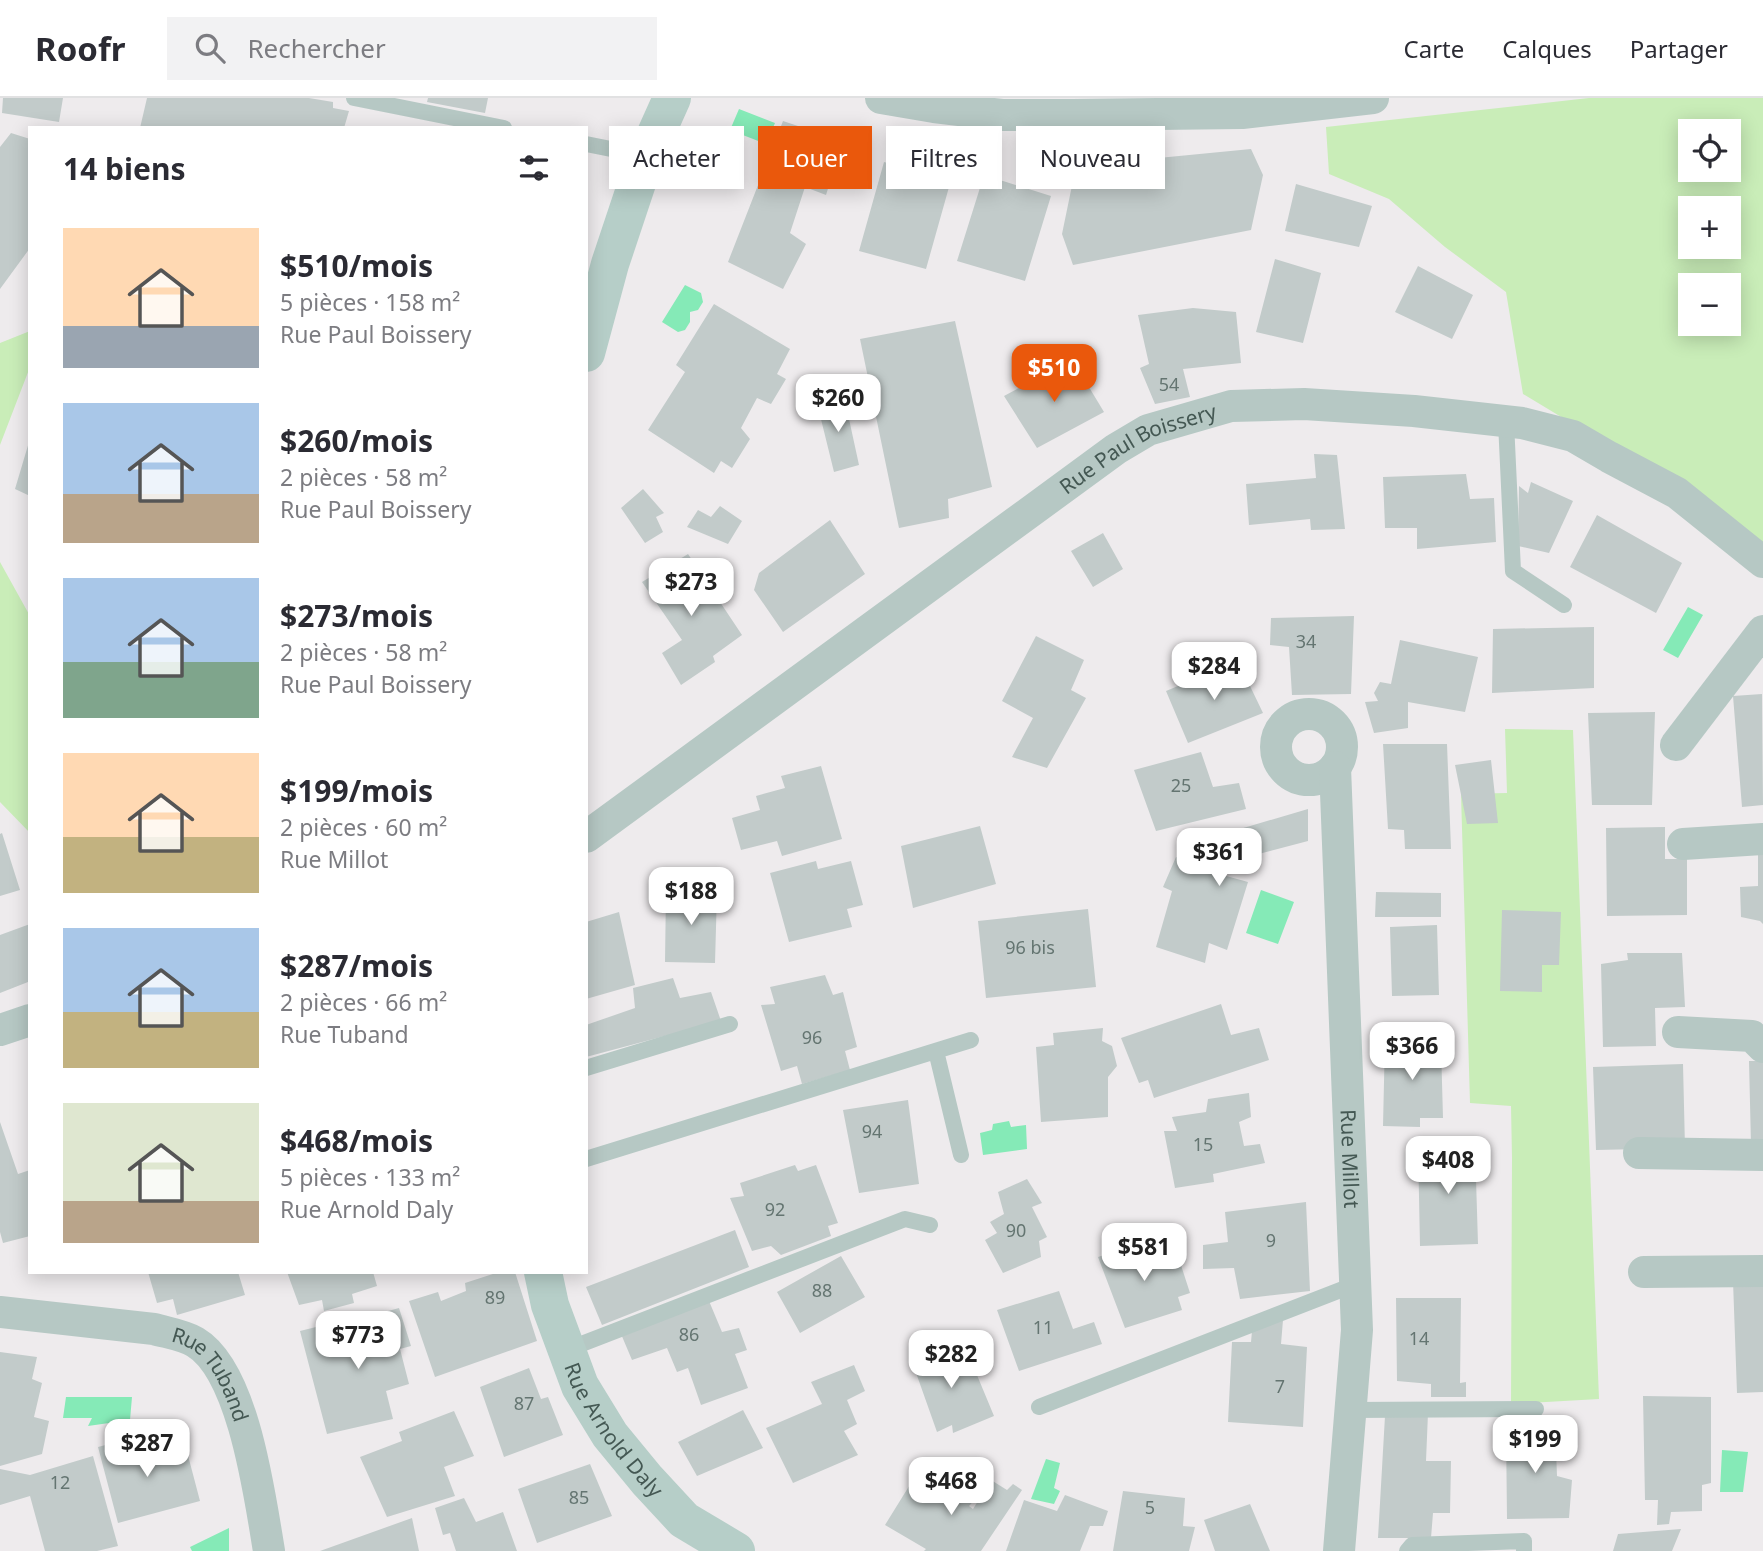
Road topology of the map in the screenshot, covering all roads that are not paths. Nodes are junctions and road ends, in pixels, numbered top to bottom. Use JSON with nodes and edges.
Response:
{"nodes":[{"id":1,"x":354,"y":98,"type":"edge"},
{"id":2,"x":672,"y":98,"type":"edge"},
{"id":3,"x":881,"y":98,"type":"edge"},
{"id":4,"x":1373,"y":98,"type":"edge"},
{"id":5,"x":494,"y":126,"type":"edge"},
{"id":6,"x":659,"y":126,"type":"edge"},
{"id":7,"x":588,"y":144,"type":"edge"},
{"id":8,"x":609,"y":149,"type":"edge"},
{"id":9,"x":635,"y":189,"type":"edge"},
{"id":10,"x":588,"y":346,"type":"edge"},
{"id":11,"x":1506,"y":422,"type":"junction"},
{"id":12,"x":1763,"y":562,"type":"edge"},
{"id":13,"x":1564,"y":606,"type":"dead end"},
{"id":14,"x":1763,"y":631,"type":"edge"},
{"id":15,"x":1676,"y":744,"type":"dead end"},
{"id":16,"x":1335,"y":767,"type":"dead end"},
{"id":17,"x":588,"y":836,"type":"edge"},
{"id":18,"x":1763,"y":839,"type":"edge"},
{"id":19,"x":1683,"y":844,"type":"dead end"},
{"id":20,"x":28,"y":1021,"type":"edge"},
{"id":21,"x":730,"y":1024,"type":"dead end"},
{"id":22,"x":0,"y":1030,"type":"edge"},
{"id":23,"x":1678,"y":1031,"type":"dead end"},
{"id":24,"x":971,"y":1040,"type":"dead end"},
{"id":25,"x":1763,"y":1047,"type":"edge"},
{"id":26,"x":936,"y":1051,"type":"junction"},
{"id":27,"x":588,"y":1067,"type":"edge"},
{"id":28,"x":1639,"y":1153,"type":"dead end"},
{"id":29,"x":961,"y":1155,"type":"dead end"},
{"id":30,"x":1763,"y":1155,"type":"edge"},
{"id":31,"x":588,"y":1157,"type":"edge"},
{"id":32,"x":930,"y":1225,"type":"dead end"},
{"id":33,"x":1763,"y":1271,"type":"edge"},
{"id":34,"x":1644,"y":1272,"type":"dead end"},
{"id":35,"x":543,"y":1274,"type":"edge"},
{"id":36,"x":1356,"y":1284,"type":"junction"},
{"id":37,"x":0,"y":1312,"type":"edge"},
{"id":38,"x":566,"y":1350,"type":"junction"},
{"id":39,"x":1039,"y":1407,"type":"dead end"},
{"id":40,"x":1536,"y":1409,"type":"dead end"},
{"id":41,"x":1350,"y":1410,"type":"junction"},
{"id":42,"x":689,"y":1536,"type":"edge"},
{"id":43,"x":269,"y":1551,"type":"edge"},
{"id":44,"x":736,"y":1551,"type":"edge"},
{"id":45,"x":1339,"y":1551,"type":"edge"},
{"id":46,"x":1407,"y":1551,"type":"edge"},
{"id":47,"x":1524,"y":1551,"type":"edge"}],
"edges":[{"from":1,"to":5,"type":"lane"},
{"from":2,"to":6,"type":"street"},
{"from":3,"to":4,"type":"street"},
{"from":7,"to":8,"type":"lane"},
{"from":9,"to":10,"type":"street"},
{"from":11,"to":12,"type":"street","name":"Rue Paul Boissery"},
{"from":11,"to":13,"type":"lane"},
{"from":11,"to":17,"type":"street","name":"Rue Paul Boissery"},
{"from":14,"to":15,"type":"street"},
{"from":16,"to":36,"type":"street","name":"Rue Millot"},
{"from":18,"to":19,"type":"street"},
{"from":20,"to":22,"type":"street"},
{"from":21,"to":27,"type":"lane"},
{"from":23,"to":25,"type":"street"},
{"from":24,"to":26,"type":"lane"},
{"from":26,"to":29,"type":"lane"},
{"from":26,"to":31,"type":"lane"},
{"from":28,"to":30,"type":"street"},
{"from":32,"to":38,"type":"lane"},
{"from":33,"to":34,"type":"street"},
{"from":35,"to":38,"type":"street","name":"Rue Arnold Daly"},
{"from":36,"to":39,"type":"lane"},
{"from":36,"to":41,"type":"street","name":"Rue Millot"},
{"from":37,"to":43,"type":"street","name":"Rue Tuband"},
{"from":38,"to":42,"type":"street","name":"Rue Arnold Daly"},
{"from":40,"to":41,"type":"lane"},
{"from":41,"to":45,"type":"street","name":"Rue Millot"},
{"from":42,"to":44,"type":"street","name":"Rue Arnold Daly"},
{"from":46,"to":47,"type":"lane"}]}
